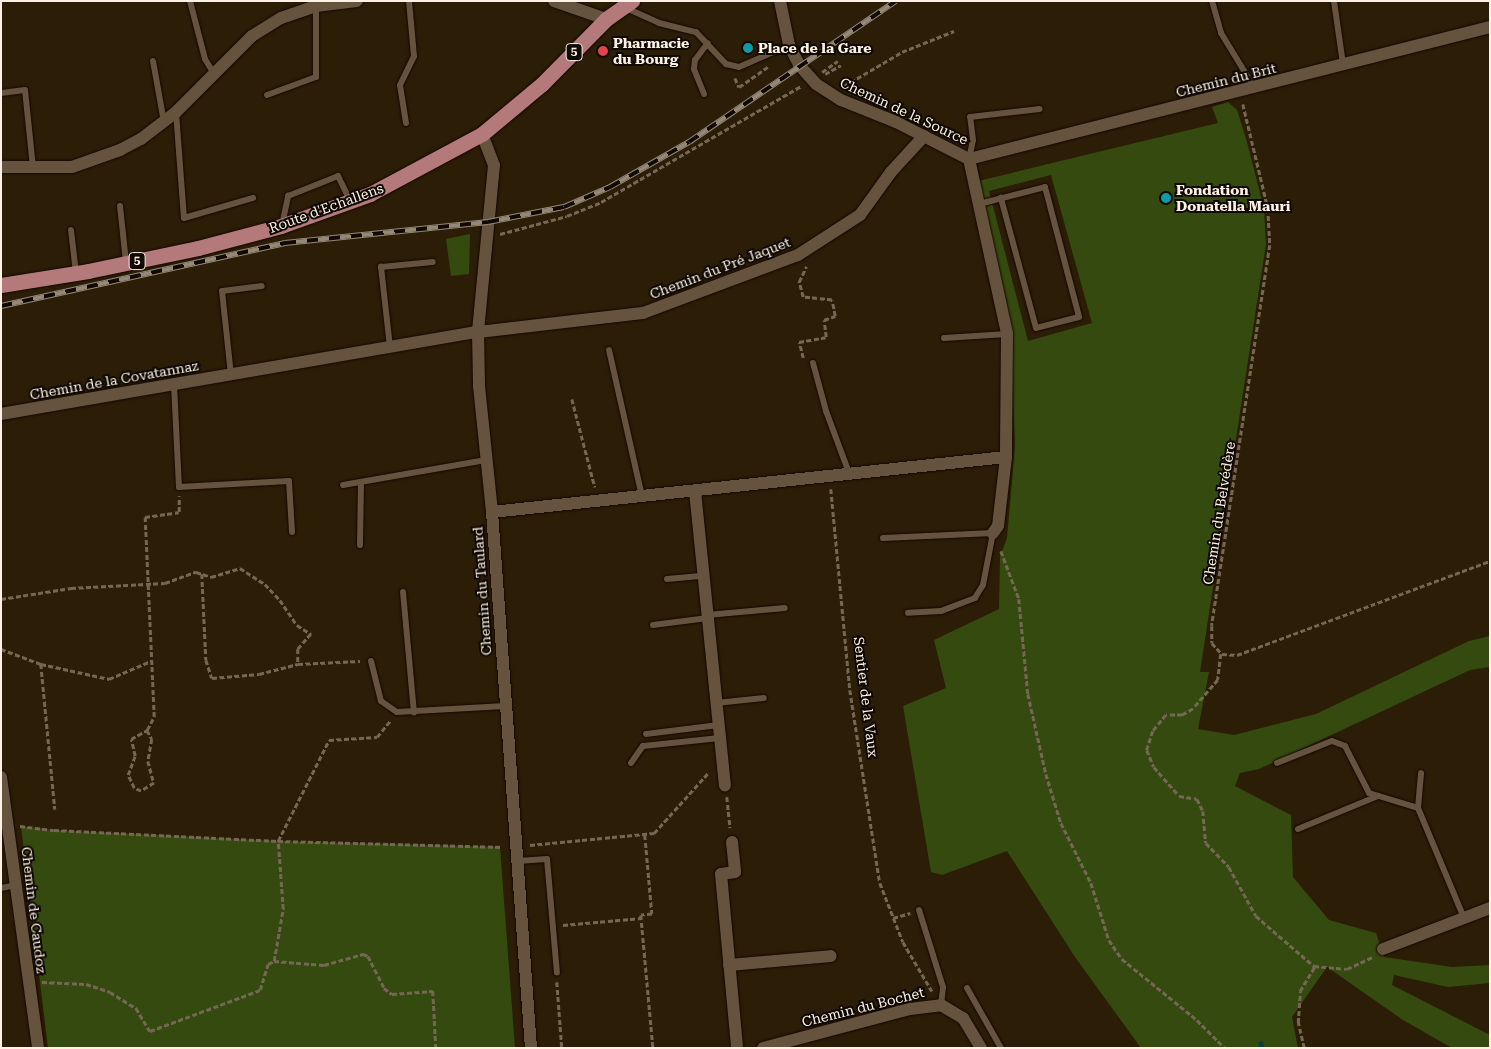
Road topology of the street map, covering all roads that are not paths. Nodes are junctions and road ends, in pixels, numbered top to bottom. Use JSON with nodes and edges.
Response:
{"nodes":[{"id":1,"x":190,"y":1,"type":"edge"},
{"id":2,"x":357,"y":1,"type":"edge"},
{"id":3,"x":409,"y":1,"type":"edge"},
{"id":4,"x":554,"y":1,"type":"edge"},
{"id":5,"x":780,"y":1,"type":"edge"},
{"id":6,"x":1212,"y":1,"type":"edge"},
{"id":7,"x":1334,"y":1,"type":"edge"},
{"id":8,"x":315,"y":4,"type":"edge"},
{"id":9,"x":628,"y":4,"type":"edge"},
{"id":10,"x":606,"y":20,"type":"junction"},
{"id":11,"x":1490,"y":27,"type":"edge"},
{"id":12,"x":708,"y":42,"type":"junction"},
{"id":13,"x":789,"y":45,"type":"junction"},
{"id":14,"x":153,"y":61,"type":"dead end"},
{"id":15,"x":1343,"y":66,"type":"junction"},
{"id":16,"x":214,"y":76,"type":"junction"},
{"id":17,"x":1255,"y":88,"type":"junction"},
{"id":18,"x":1,"y":92,"type":"edge"},
{"id":19,"x":704,"y":94,"type":"dead end"},
{"id":20,"x":267,"y":96,"type":"dead end"},
{"id":21,"x":1040,"y":109,"type":"dead end"},
{"id":22,"x":176,"y":112,"type":"junction"},
{"id":23,"x":164,"y":122,"type":"junction"},
{"id":24,"x":406,"y":123,"type":"dead end"},
{"id":25,"x":482,"y":134,"type":"junction"},
{"id":26,"x":924,"y":136,"type":"junction"},
{"id":27,"x":969,"y":159,"type":"junction"},
{"id":28,"x":1,"y":167,"type":"edge"},
{"id":29,"x":34,"y":169,"type":"junction"},
{"id":30,"x":253,"y":198,"type":"dead end"},
{"id":31,"x":1001,"y":198,"type":"junction"},
{"id":32,"x":350,"y":201,"type":"junction"},
{"id":33,"x":979,"y":204,"type":"junction"},
{"id":34,"x":120,"y":206,"type":"dead end"},
{"id":35,"x":281,"y":226,"type":"junction"},
{"id":36,"x":71,"y":230,"type":"dead end"},
{"id":37,"x":433,"y":262,"type":"dead end"},
{"id":38,"x":126,"y":263,"type":"junction"},
{"id":39,"x":76,"y":273,"type":"junction"},
{"id":40,"x":1,"y":285,"type":"edge"},
{"id":41,"x":262,"y":286,"type":"dead end"},
{"id":42,"x":478,"y":332,"type":"junction"},
{"id":43,"x":1008,"y":334,"type":"junction"},
{"id":44,"x":944,"y":338,"type":"dead end"},
{"id":45,"x":390,"y":347,"type":"junction"},
{"id":46,"x":609,"y":350,"type":"dead end"},
{"id":47,"x":813,"y":363,"type":"dead end"},
{"id":48,"x":231,"y":375,"type":"junction"},
{"id":49,"x":174,"y":385,"type":"junction"},
{"id":50,"x":1,"y":414,"type":"edge"},
{"id":51,"x":1006,"y":457,"type":"junction"},
{"id":52,"x":486,"y":460,"type":"junction"},
{"id":53,"x":849,"y":473,"type":"junction"},
{"id":54,"x":361,"y":482,"type":"junction"},
{"id":55,"x":343,"y":485,"type":"dead end"},
{"id":56,"x":695,"y":491,"type":"junction"},
{"id":57,"x":642,"y":496,"type":"junction"},
{"id":58,"x":492,"y":512,"type":"junction"},
{"id":59,"x":292,"y":532,"type":"dead end"},
{"id":60,"x":994,"y":533,"type":"junction"},
{"id":61,"x":884,"y":538,"type":"dead end"},
{"id":62,"x":360,"y":545,"type":"dead end"},
{"id":63,"x":703,"y":576,"type":"junction"},
{"id":64,"x":667,"y":579,"type":"dead end"},
{"id":65,"x":403,"y":592,"type":"dead end"},
{"id":66,"x":785,"y":608,"type":"dead end"},
{"id":67,"x":908,"y":612,"type":"dead end"},
{"id":68,"x":707,"y":617,"type":"junction"},
{"id":69,"x":653,"y":625,"type":"dead end"},
{"id":70,"x":371,"y":661,"type":"road end"},
{"id":71,"x":764,"y":698,"type":"dead end"},
{"id":72,"x":716,"y":703,"type":"junction"},
{"id":73,"x":505,"y":706,"type":"junction"},
{"id":74,"x":414,"y":712,"type":"junction"},
{"id":75,"x":719,"y":731,"type":"junction"},
{"id":76,"x":646,"y":734,"type":"dead end"},
{"id":77,"x":631,"y":763,"type":"dead end"},
{"id":78,"x":1277,"y":763,"type":"dead end"},
{"id":79,"x":1421,"y":773,"type":"dead end"},
{"id":80,"x":1,"y":777,"type":"edge"},
{"id":81,"x":725,"y":785,"type":"road end"},
{"id":82,"x":1378,"y":796,"type":"junction"},
{"id":83,"x":1418,"y":808,"type":"junction"},
{"id":84,"x":1298,"y":829,"type":"dead end"},
{"id":85,"x":732,"y":842,"type":"road end"},
{"id":86,"x":517,"y":862,"type":"junction"},
{"id":87,"x":16,"y":886,"type":"junction"},
{"id":88,"x":1,"y":888,"type":"edge"},
{"id":89,"x":1490,"y":908,"type":"edge"},
{"id":90,"x":919,"y":910,"type":"road end"},
{"id":91,"x":1464,"y":918,"type":"junction"},
{"id":92,"x":1384,"y":949,"type":"road end"},
{"id":93,"x":831,"y":956,"type":"dead end"},
{"id":94,"x":729,"y":964,"type":"junction"},
{"id":95,"x":557,"y":974,"type":"road end"},
{"id":96,"x":968,"y":988,"type":"dead end"},
{"id":97,"x":941,"y":1005,"type":"junction"},
{"id":98,"x":38,"y":1048,"type":"edge"},
{"id":99,"x":531,"y":1048,"type":"edge"},
{"id":100,"x":737,"y":1048,"type":"edge"},
{"id":101,"x":763,"y":1048,"type":"edge"},
{"id":102,"x":981,"y":1048,"type":"edge"},
{"id":103,"x":1001,"y":1048,"type":"edge"}],
"edges":[{"from":1,"to":16,"type":"lane"},
{"from":2,"to":8,"type":"street"},
{"from":3,"to":24,"type":"lane"},
{"from":4,"to":10,"type":"street"},
{"from":5,"to":13,"type":"street"},
{"from":6,"to":17,"type":"lane"},
{"from":7,"to":15,"type":"lane"},
{"from":8,"to":16,"type":"street"},
{"from":8,"to":20,"type":"lane"},
{"from":9,"to":10,"type":"main road","name":"Route d'Echallens","number":"5"},
{"from":9,"to":12,"type":"lane","name":"Route d'Echallens"},
{"from":10,"to":25,"type":"main road","name":"Route d'Echallens","number":"5"},
{"from":11,"to":15,"type":"street","name":"Chemin du Brit"},
{"from":12,"to":13,"type":"lane"},
{"from":12,"to":19,"type":"lane"},
{"from":13,"to":26,"type":"street","name":"Chemin de la Source"},
{"from":14,"to":23,"type":"lane"},
{"from":15,"to":17,"type":"street","name":"Chemin du Brit"},
{"from":16,"to":22,"type":"street"},
{"from":17,"to":27,"type":"street","name":"Chemin du Brit"},
{"from":18,"to":29,"type":"lane"},
{"from":21,"to":27,"type":"lane"},
{"from":22,"to":23,"type":"street"},
{"from":22,"to":30,"type":"lane"},
{"from":23,"to":29,"type":"street"},
{"from":25,"to":32,"type":"main road","name":"Route d'Echallens","number":"5"},
{"from":25,"to":42,"type":"street","name":"Chemin du Taulard"},
{"from":26,"to":27,"type":"street","name":"Chemin de la Source"},
{"from":26,"to":42,"type":"street","name":"Chemin du Pré Jaquet"},
{"from":27,"to":33,"type":"street","name":"Chemin de la Source"},
{"from":28,"to":29,"type":"street"},
{"from":31,"to":31,"type":"lane"},
{"from":31,"to":33,"type":"lane"},
{"from":32,"to":35,"type":"main road","name":"Route d'Echallens","number":"5"},
{"from":32,"to":35,"type":"lane"},
{"from":33,"to":43,"type":"street","name":"Chemin de la Source"},
{"from":34,"to":38,"type":"lane"},
{"from":35,"to":38,"type":"main road","name":"Route d'Echallens","number":"5"},
{"from":36,"to":39,"type":"lane"},
{"from":37,"to":45,"type":"lane"},
{"from":38,"to":39,"type":"main road","name":"Route d'Echallens","number":"5"},
{"from":39,"to":40,"type":"main road","name":"Route d'Echallens","number":"5"},
{"from":41,"to":48,"type":"lane"},
{"from":42,"to":45,"type":"street","name":"Chemin de la Covatannaz"},
{"from":42,"to":52,"type":"street","name":"Chemin du Taulard"},
{"from":43,"to":44,"type":"lane"},
{"from":43,"to":51,"type":"street","name":"Chemin de la Source"},
{"from":45,"to":48,"type":"street","name":"Chemin de la Covatannaz"},
{"from":46,"to":57,"type":"lane"},
{"from":47,"to":53,"type":"lane"},
{"from":48,"to":49,"type":"street","name":"Chemin de la Covatannaz"},
{"from":49,"to":50,"type":"street","name":"Chemin de la Covatannaz"},
{"from":49,"to":59,"type":"lane"},
{"from":51,"to":53,"type":"street"},
{"from":51,"to":60,"type":"street","name":"Chemin de la Source"},
{"from":52,"to":54,"type":"lane"},
{"from":52,"to":58,"type":"street","name":"Chemin du Taulard"},
{"from":53,"to":56,"type":"street"},
{"from":54,"to":55,"type":"lane"},
{"from":54,"to":62,"type":"lane"},
{"from":56,"to":57,"type":"street"},
{"from":56,"to":63,"type":"street"},
{"from":57,"to":58,"type":"street"},
{"from":58,"to":73,"type":"street","name":"Chemin du Taulard"},
{"from":60,"to":61,"type":"lane"},
{"from":60,"to":67,"type":"lane","name":"Chemin de la Source"},
{"from":63,"to":64,"type":"lane"},
{"from":63,"to":68,"type":"street"},
{"from":65,"to":74,"type":"lane"},
{"from":66,"to":68,"type":"lane"},
{"from":68,"to":69,"type":"lane"},
{"from":68,"to":72,"type":"street"},
{"from":70,"to":74,"type":"lane"},
{"from":71,"to":72,"type":"lane"},
{"from":72,"to":75,"type":"street"},
{"from":73,"to":74,"type":"lane"},
{"from":73,"to":86,"type":"street","name":"Chemin du Taulard"},
{"from":75,"to":76,"type":"lane"},
{"from":75,"to":77,"type":"lane"},
{"from":75,"to":81,"type":"street"},
{"from":78,"to":82,"type":"lane"},
{"from":79,"to":83,"type":"lane"},
{"from":80,"to":87,"type":"street","name":"Chemin de Caudoz"},
{"from":82,"to":83,"type":"lane"},
{"from":82,"to":84,"type":"lane"},
{"from":83,"to":91,"type":"lane"},
{"from":85,"to":94,"type":"street"},
{"from":86,"to":95,"type":"lane"},
{"from":86,"to":99,"type":"street","name":"Chemin du Taulard"},
{"from":87,"to":88,"type":"lane"},
{"from":87,"to":98,"type":"street","name":"Chemin de Caudoz"},
{"from":89,"to":91,"type":"street"},
{"from":90,"to":97,"type":"lane"},
{"from":91,"to":92,"type":"street"},
{"from":93,"to":94,"type":"street"},
{"from":94,"to":100,"type":"street"},
{"from":96,"to":103,"type":"lane"},
{"from":97,"to":101,"type":"street","name":"Chemin du Bochet"},
{"from":97,"to":102,"type":"street","name":"Chemin du Bochet"}]}
